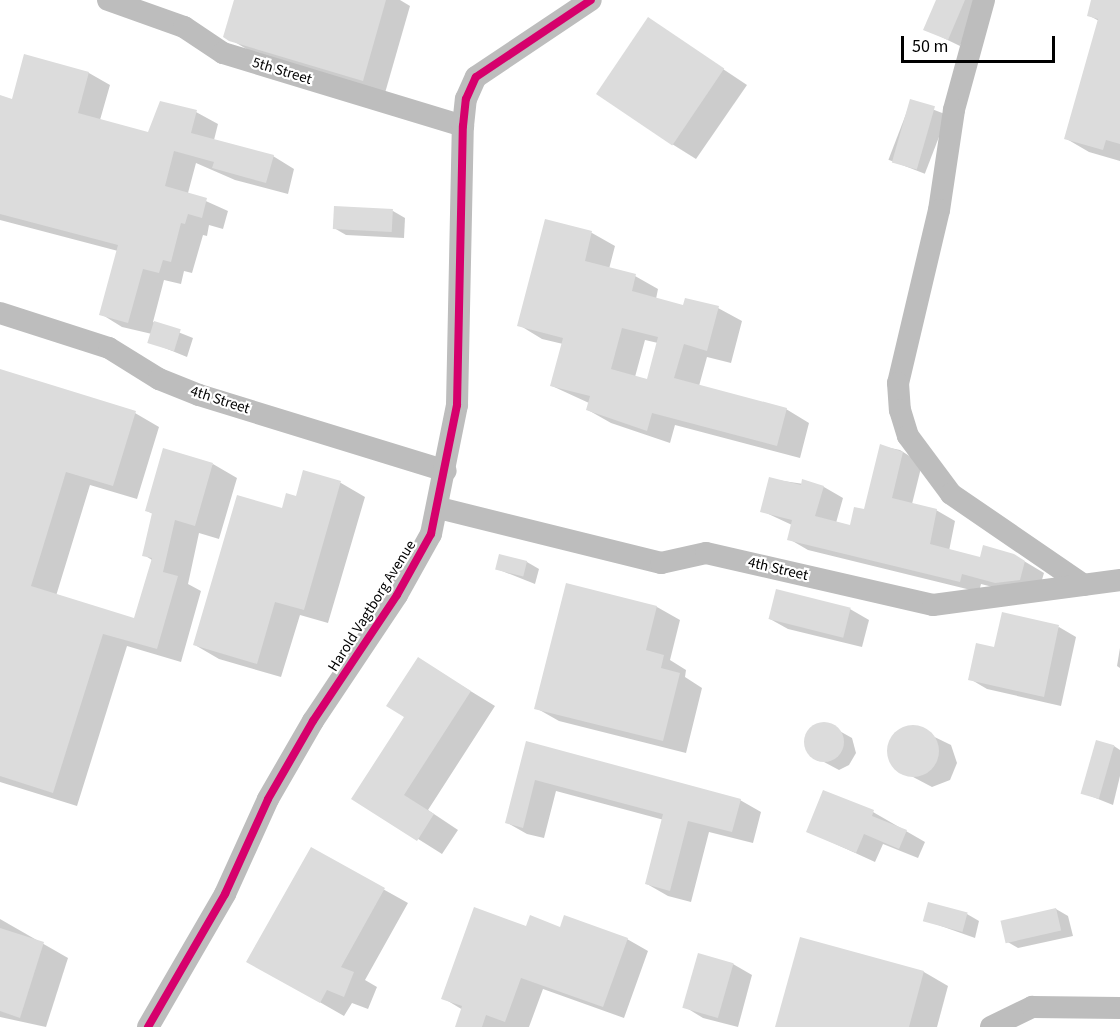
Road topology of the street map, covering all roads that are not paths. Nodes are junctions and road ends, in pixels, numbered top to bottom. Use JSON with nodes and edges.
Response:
{"nodes":[{"id":1,"x":108,"y":0,"type":"edge"},
{"id":2,"x":591,"y":0,"type":"edge"},
{"id":3,"x":984,"y":0,"type":"edge"},
{"id":4,"x":463,"y":126,"type":"junction"},
{"id":5,"x":0,"y":314,"type":"edge"},
{"id":6,"x":446,"y":471,"type":"junction"},
{"id":7,"x":439,"y":508,"type":"junction"},
{"id":8,"x":1120,"y":580,"type":"edge"},
{"id":9,"x":1084,"y":585,"type":"junction"},
{"id":10,"x":1120,"y":1008,"type":"edge"},
{"id":11,"x":148,"y":1027,"type":"edge"},
{"id":12,"x":991,"y":1027,"type":"edge"}],
"edges":[{"from":1,"to":4,"type":"street","name":"5th Street"},
{"from":2,"to":4,"type":"street","name":"Harold Vagtborg Avenue"},
{"from":3,"to":9,"type":"street"},
{"from":4,"to":6,"type":"street","name":"Harold Vagtborg Avenue"},
{"from":5,"to":6,"type":"street","name":"4th Street"},
{"from":6,"to":7,"type":"street","name":"Harold Vagtborg Avenue"},
{"from":7,"to":9,"type":"street","name":"4th Street"},
{"from":7,"to":11,"type":"street","name":"Harold Vagtborg Avenue"},
{"from":8,"to":9,"type":"street","name":"4th Street"},
{"from":10,"to":12,"type":"street"}]}
